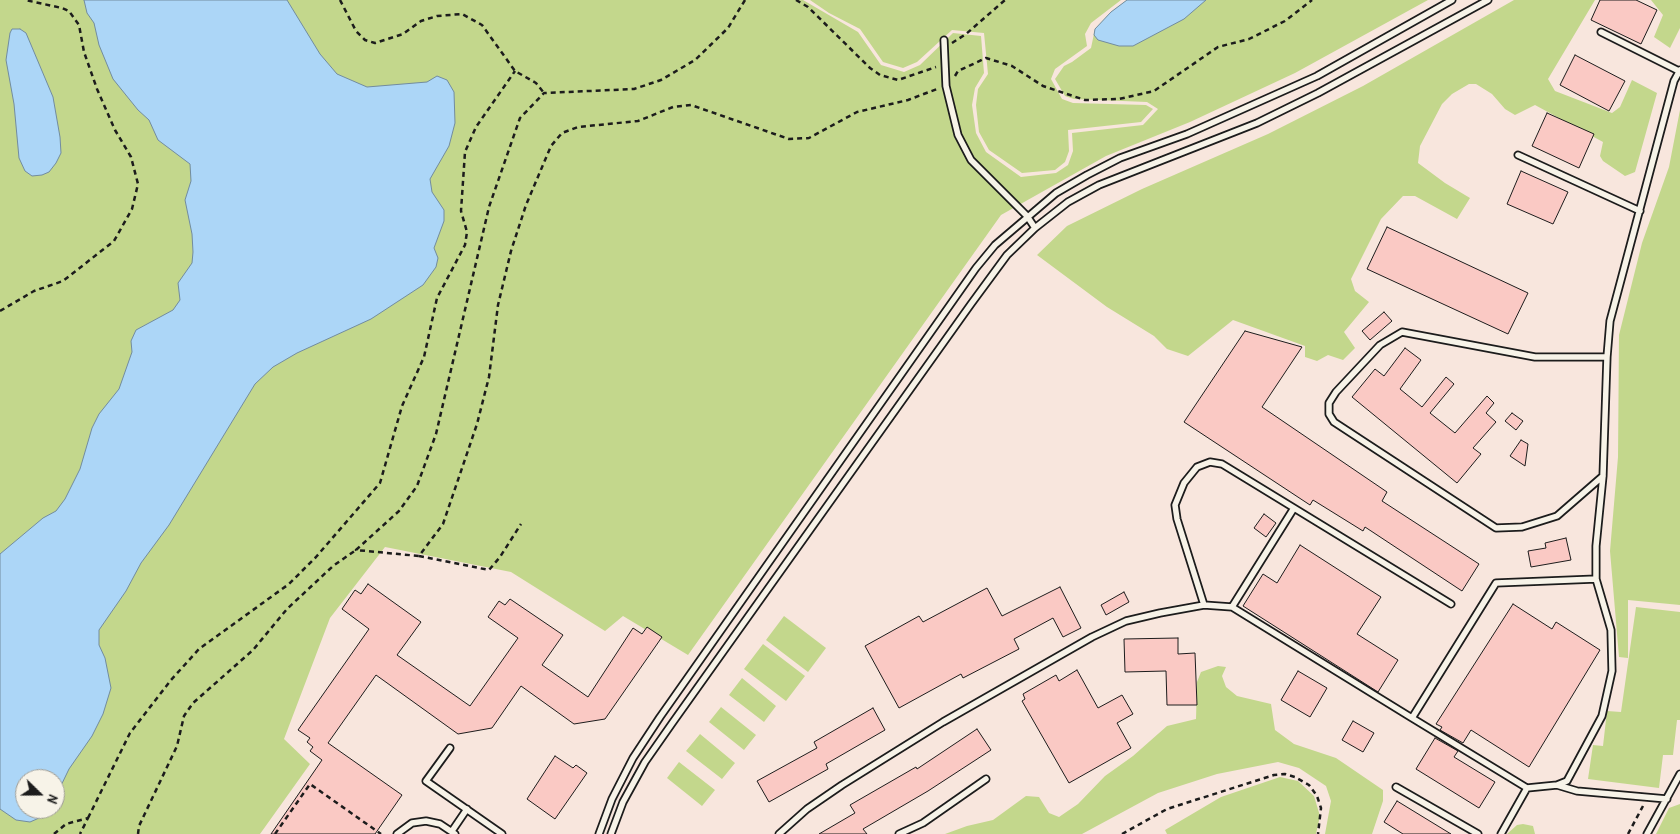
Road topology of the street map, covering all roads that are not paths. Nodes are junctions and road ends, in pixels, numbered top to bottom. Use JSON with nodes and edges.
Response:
{"nodes":[{"id":1,"x":1452,"y":0,"type":"edge"},
{"id":2,"x":1488,"y":0,"type":"edge"},
{"id":3,"x":1601,"y":32,"type":"dead end"},
{"id":4,"x":944,"y":40,"type":"dead end"},
{"id":5,"x":1680,"y":70,"type":"edge"},
{"id":6,"x":1518,"y":155,"type":"dead end"},
{"id":7,"x":1640,"y":211,"type":"junction"},
{"id":8,"x":1027,"y":216,"type":"junction"},
{"id":9,"x":1035,"y":228,"type":"junction"},
{"id":10,"x":1607,"y":357,"type":"junction"},
{"id":11,"x":1603,"y":476,"type":"junction"},
{"id":12,"x":1294,"y":508,"type":"junction"},
{"id":13,"x":1596,"y":579,"type":"junction"},
{"id":14,"x":1451,"y":604,"type":"dead end"},
{"id":15,"x":1204,"y":605,"type":"junction"},
{"id":16,"x":1232,"y":607,"type":"junction"},
{"id":17,"x":1412,"y":718,"type":"junction"},
{"id":18,"x":450,"y":748,"type":"dead end"},
{"id":19,"x":1680,"y":774,"type":"edge"},
{"id":20,"x":986,"y":779,"type":"dead end"},
{"id":21,"x":1557,"y":785,"type":"junction"},
{"id":22,"x":1396,"y":787,"type":"dead end"},
{"id":23,"x":1527,"y":788,"type":"junction"},
{"id":24,"x":1667,"y":799,"type":"junction"},
{"id":25,"x":466,"y":809,"type":"junction"},
{"id":26,"x":453,"y":832,"type":"edge"},
{"id":27,"x":397,"y":834,"type":"edge"},
{"id":28,"x":502,"y":834,"type":"edge"},
{"id":29,"x":599,"y":834,"type":"edge"},
{"id":30,"x":611,"y":834,"type":"edge"},
{"id":31,"x":779,"y":834,"type":"edge"},
{"id":32,"x":899,"y":834,"type":"edge"},
{"id":33,"x":1478,"y":834,"type":"edge"},
{"id":34,"x":1501,"y":834,"type":"edge"},
{"id":35,"x":1647,"y":834,"type":"edge"}],
"edges":[{"from":1,"to":8,"type":"lane"},
{"from":2,"to":9,"type":"lane"},
{"from":3,"to":5,"type":"lane"},
{"from":4,"to":8,"type":"lane"},
{"from":5,"to":7,"type":"lane"},
{"from":6,"to":7,"type":"lane"},
{"from":7,"to":10,"type":"lane"},
{"from":8,"to":9,"type":"lane"},
{"from":8,"to":29,"type":"lane"},
{"from":9,"to":30,"type":"lane"},
{"from":10,"to":11,"type":"lane"},
{"from":10,"to":11,"type":"lane"},
{"from":11,"to":13,"type":"lane"},
{"from":12,"to":14,"type":"lane"},
{"from":12,"to":15,"type":"lane"},
{"from":12,"to":16,"type":"lane"},
{"from":13,"to":17,"type":"lane"},
{"from":13,"to":21,"type":"lane"},
{"from":15,"to":16,"type":"lane"},
{"from":15,"to":31,"type":"lane"},
{"from":16,"to":17,"type":"lane"},
{"from":17,"to":23,"type":"lane"},
{"from":18,"to":25,"type":"lane"},
{"from":19,"to":24,"type":"lane"},
{"from":20,"to":32,"type":"lane"},
{"from":21,"to":23,"type":"lane"},
{"from":21,"to":24,"type":"lane"},
{"from":22,"to":33,"type":"lane"},
{"from":23,"to":34,"type":"lane"},
{"from":24,"to":35,"type":"lane"},
{"from":25,"to":26,"type":"lane"},
{"from":25,"to":28,"type":"lane"},
{"from":26,"to":27,"type":"lane"}]}
